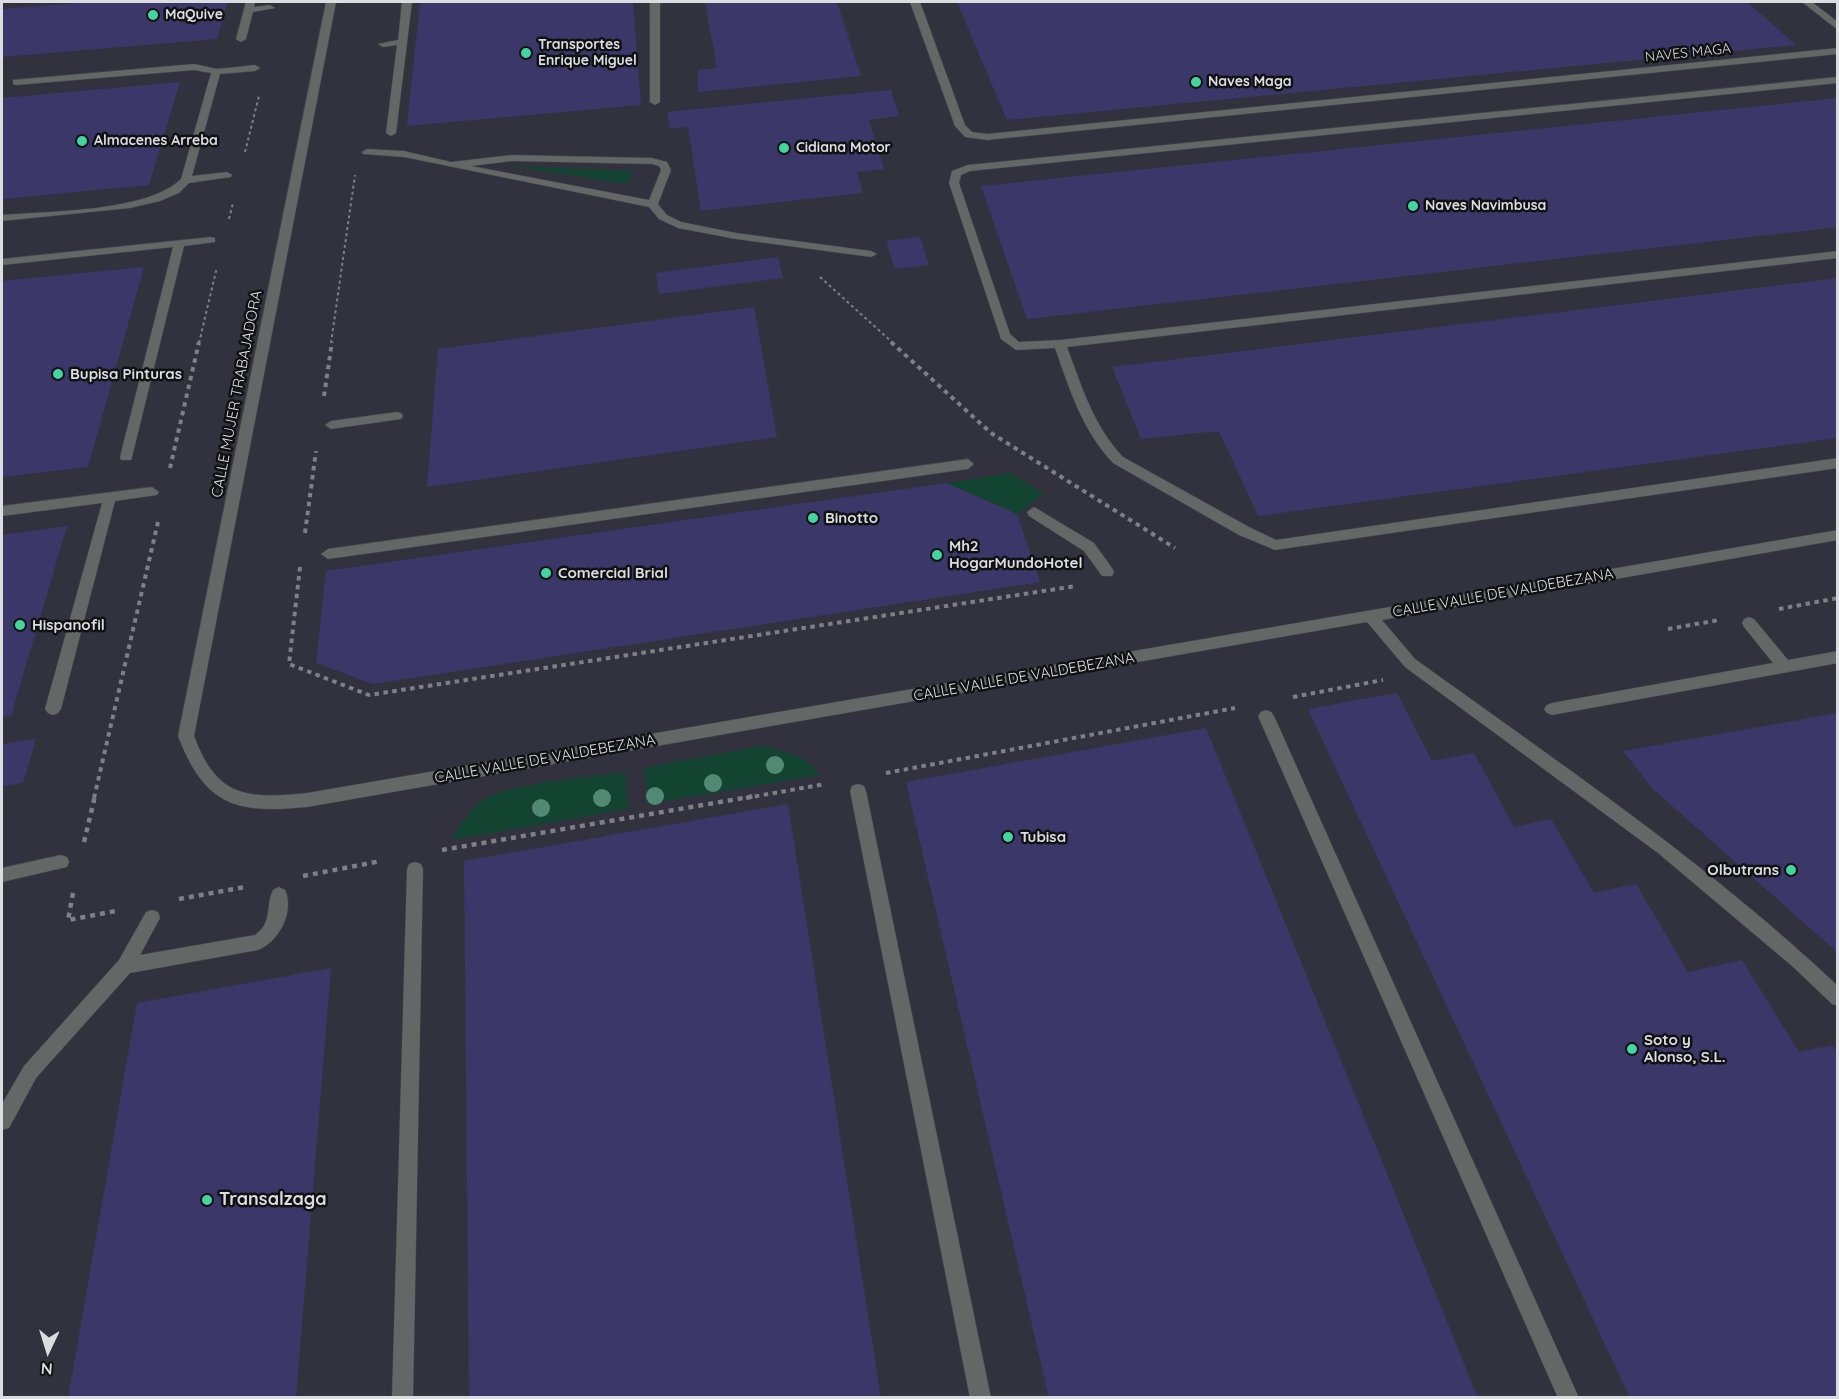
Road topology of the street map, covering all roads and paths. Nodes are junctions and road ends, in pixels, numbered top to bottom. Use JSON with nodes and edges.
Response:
{"nodes":[{"id":1,"x":331,"y":2,"type":"edge"},
{"id":2,"x":406,"y":2,"type":"edge"},
{"id":3,"x":655,"y":2,"type":"edge"},
{"id":4,"x":915,"y":2,"type":"edge"},
{"id":5,"x":1807,"y":2,"type":"edge"},
{"id":6,"x":250,"y":6,"type":"edge"},
{"id":7,"x":270,"y":8,"type":"dead end"},
{"id":8,"x":1838,"y":27,"type":"edge"},
{"id":9,"x":241,"y":39,"type":"dead end"},
{"id":10,"x":402,"y":42,"type":"junction"},
{"id":11,"x":383,"y":44,"type":"dead end"},
{"id":12,"x":1838,"y":51,"type":"edge"},
{"id":13,"x":255,"y":68,"type":"dead end"},
{"id":14,"x":216,"y":72,"type":"junction"},
{"id":15,"x":1838,"y":80,"type":"edge"},
{"id":16,"x":15,"y":82,"type":"dead end"},
{"id":17,"x":261,"y":88,"type":"dead end"},
{"id":18,"x":655,"y":102,"type":"dead end"},
{"id":19,"x":391,"y":133,"type":"dead end"},
{"id":20,"x":367,"y":152,"type":"dead end"},
{"id":21,"x":245,"y":153,"type":"dead end"},
{"id":22,"x":451,"y":165,"type":"junction"},
{"id":23,"x":227,"y":176,"type":"dead end"},
{"id":24,"x":186,"y":180,"type":"junction"},
{"id":25,"x":234,"y":196,"type":"dead end"},
{"id":26,"x":653,"y":204,"type":"junction"},
{"id":27,"x":2,"y":218,"type":"edge"},
{"id":28,"x":226,"y":228,"type":"dead end"},
{"id":29,"x":211,"y":240,"type":"dead end"},
{"id":30,"x":179,"y":243,"type":"junction"},
{"id":31,"x":816,"y":246,"type":"junction"},
{"id":32,"x":871,"y":254,"type":"dead end"},
{"id":33,"x":1838,"y":254,"type":"edge"},
{"id":34,"x":2,"y":262,"type":"edge"},
{"id":35,"x":219,"y":262,"type":"dead end"},
{"id":36,"x":1060,"y":344,"type":"junction"},
{"id":37,"x":397,"y":416,"type":"dead end"},
{"id":38,"x":330,"y":425,"type":"dead end"},
{"id":39,"x":126,"y":457,"type":"dead end"},
{"id":40,"x":1838,"y":463,"type":"edge"},
{"id":41,"x":968,"y":464,"type":"dead end"},
{"id":42,"x":168,"y":479,"type":"dead end"},
{"id":43,"x":152,"y":492,"type":"dead end"},
{"id":44,"x":110,"y":497,"type":"junction"},
{"id":45,"x":2,"y":511,"type":"edge"},
{"id":46,"x":1034,"y":512,"type":"dead end"},
{"id":47,"x":160,"y":513,"type":"dead end"},
{"id":48,"x":1838,"y":535,"type":"edge"},
{"id":49,"x":1176,"y":548,"type":"dead end"},
{"id":50,"x":328,"y":554,"type":"dead end"},
{"id":51,"x":1107,"y":572,"type":"dead end"},
{"id":52,"x":1371,"y":617,"type":"junction"},
{"id":53,"x":1749,"y":623,"type":"dead end"},
{"id":54,"x":1838,"y":657,"type":"edge"},
{"id":55,"x":1784,"y":666,"type":"junction"},
{"id":56,"x":1423,"y":673,"type":"junction"},
{"id":57,"x":1283,"y":699,"type":"dead end"},
{"id":58,"x":1237,"y":708,"type":"dead end"},
{"id":59,"x":53,"y":709,"type":"dead end"},
{"id":60,"x":1552,"y":709,"type":"dead end"},
{"id":61,"x":1266,"y":716,"type":"dead end"},
{"id":62,"x":885,"y":773,"type":"dead end"},
{"id":63,"x":828,"y":783,"type":"dead end"},
{"id":64,"x":213,"y":787,"type":"joint"},
{"id":65,"x":858,"y":791,"type":"dead end"},
{"id":66,"x":83,"y":846,"type":"dead end"},
{"id":67,"x":442,"y":850,"type":"dead end"},
{"id":68,"x":384,"y":861,"type":"dead end"},
{"id":69,"x":61,"y":862,"type":"dead end"},
{"id":70,"x":415,"y":869,"type":"dead end"},
{"id":71,"x":2,"y":876,"type":"edge"},
{"id":72,"x":292,"y":878,"type":"dead end"},
{"id":73,"x":248,"y":886,"type":"dead end"},
{"id":74,"x":74,"y":889,"type":"dead end"},
{"id":75,"x":279,"y":895,"type":"dead end"},
{"id":76,"x":171,"y":900,"type":"dead end"},
{"id":77,"x":125,"y":909,"type":"dead end"},
{"id":78,"x":152,"y":918,"type":"dead end"},
{"id":79,"x":125,"y":966,"type":"junction"},
{"id":80,"x":1838,"y":998,"type":"edge"},
{"id":81,"x":2,"y":1121,"type":"edge"},
{"id":82,"x":402,"y":1398,"type":"edge"},
{"id":83,"x":981,"y":1398,"type":"edge"},
{"id":84,"x":1569,"y":1398,"type":"edge"}],
"edges":[{"from":1,"to":64,"type":"street","name":"CALLE MUJER TRABAJADORA"},
{"from":2,"to":10,"type":"street"},
{"from":3,"to":18,"type":"street"},
{"from":4,"to":12,"type":"street","name":"NAVES MAGA"},
{"from":5,"to":8,"type":"street"},
{"from":6,"to":7,"type":"street"},
{"from":6,"to":9,"type":"street"},
{"from":10,"to":11,"type":"street"},
{"from":10,"to":19,"type":"street"},
{"from":13,"to":14,"type":"street"},
{"from":14,"to":16,"type":"street"},
{"from":14,"to":24,"type":"street"},
{"from":15,"to":36,"type":"street"},
{"from":17,"to":21,"type":"path"},
{"from":20,"to":22,"type":"street"},
{"from":22,"to":26,"type":"street"},
{"from":22,"to":26,"type":"street"},
{"from":23,"to":24,"type":"street"},
{"from":24,"to":27,"type":"street"},
{"from":25,"to":28,"type":"path"},
{"from":26,"to":31,"type":"street"},
{"from":29,"to":30,"type":"street"},
{"from":30,"to":34,"type":"street"},
{"from":30,"to":39,"type":"street"},
{"from":31,"to":32,"type":"street"},
{"from":31,"to":49,"type":"path"},
{"from":33,"to":36,"type":"street"},
{"from":35,"to":42,"type":"path"},
{"from":36,"to":40,"type":"street"},
{"from":37,"to":38,"type":"street"},
{"from":41,"to":50,"type":"street"},
{"from":43,"to":44,"type":"street"},
{"from":44,"to":45,"type":"street"},
{"from":44,"to":59,"type":"street"},
{"from":46,"to":51,"type":"street"},
{"from":47,"to":66,"type":"path"},
{"from":48,"to":52,"type":"street","name":"CALLE VALLE DE VALDEBEZANA"},
{"from":52,"to":56,"type":"street"},
{"from":52,"to":64,"type":"street","name":"CALLE VALLE DE VALDEBEZANA"},
{"from":53,"to":55,"type":"street"},
{"from":54,"to":55,"type":"street"},
{"from":55,"to":60,"type":"street"},
{"from":56,"to":57,"type":"path"},
{"from":56,"to":80,"type":"street"},
{"from":58,"to":62,"type":"path"},
{"from":61,"to":84,"type":"street"},
{"from":63,"to":67,"type":"path"},
{"from":65,"to":83,"type":"street"},
{"from":68,"to":72,"type":"path"},
{"from":69,"to":71,"type":"street"},
{"from":70,"to":82,"type":"street"},
{"from":73,"to":76,"type":"path"},
{"from":74,"to":77,"type":"path"},
{"from":75,"to":79,"type":"street"},
{"from":78,"to":79,"type":"street"},
{"from":79,"to":81,"type":"street"}]}
